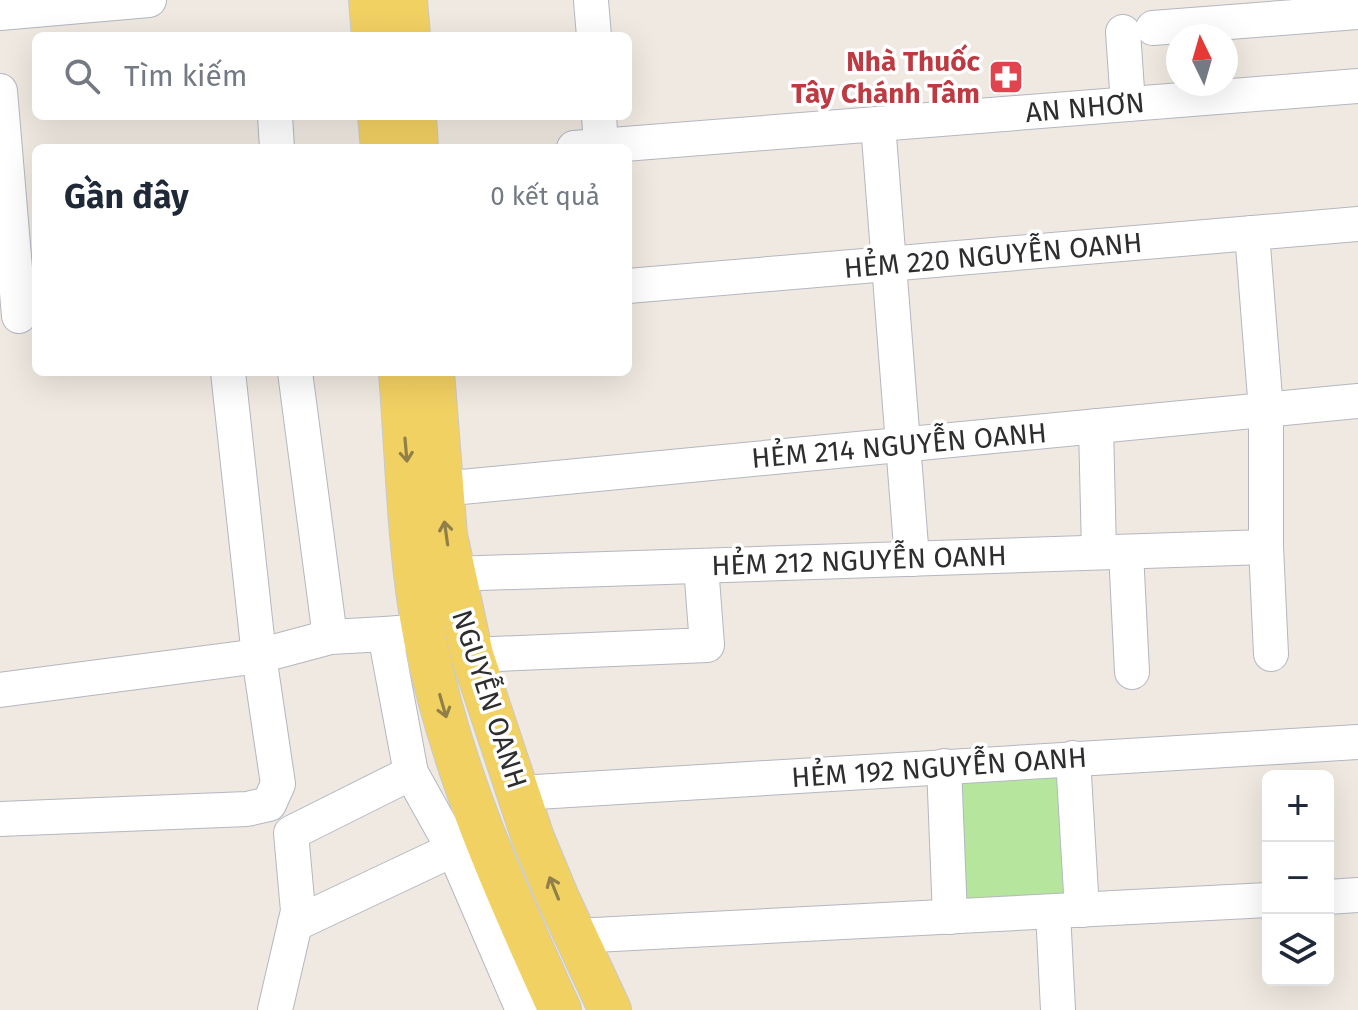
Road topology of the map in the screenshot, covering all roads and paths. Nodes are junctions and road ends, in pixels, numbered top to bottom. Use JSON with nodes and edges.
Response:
{"nodes":[{"id":1,"x":149,"y":0,"type":"edge"},
{"id":2,"x":370,"y":0,"type":"edge"},
{"id":3,"x":406,"y":0,"type":"edge"},
{"id":4,"x":591,"y":1,"type":"edge"},
{"id":5,"x":7,"y":8,"type":"edge"},
{"id":6,"x":1358,"y":12,"type":"edge"},
{"id":7,"x":373,"y":32,"type":"edge"},
{"id":8,"x":409,"y":32,"type":"edge"},
{"id":9,"x":594,"y":32,"type":"edge"},
{"id":10,"x":1358,"y":86,"type":"edge"},
{"id":11,"x":0,"y":91,"type":"edge"},
{"id":12,"x":1128,"y":104,"type":"junction"},
{"id":13,"x":275,"y":120,"type":"edge"},
{"id":14,"x":379,"y":120,"type":"edge"},
{"id":15,"x":415,"y":120,"type":"edge"},
{"id":16,"x":878,"y":124,"type":"junction"},
{"id":17,"x":591,"y":137,"type":"edge"},
{"id":18,"x":277,"y":144,"type":"edge"},
{"id":19,"x":382,"y":144,"type":"edge"},
{"id":20,"x":417,"y":144,"type":"edge"},
{"id":21,"x":1358,"y":224,"type":"edge"},
{"id":22,"x":1252,"y":233,"type":"junction"},
{"id":23,"x":890,"y":264,"type":"junction"},
{"id":24,"x":632,"y":286,"type":"edge"},
{"id":25,"x":18,"y":316,"type":"edge"},
{"id":26,"x":228,"y":376,"type":"edge"},
{"id":27,"x":296,"y":376,"type":"edge"},
{"id":28,"x":401,"y":376,"type":"edge"},
{"id":29,"x":433,"y":376,"type":"edge"},
{"id":30,"x":1358,"y":401,"type":"edge"},
{"id":31,"x":1266,"y":410,"type":"junction"},
{"id":32,"x":1096,"y":426,"type":"junction"},
{"id":33,"x":905,"y":444,"type":"junction"},
{"id":34,"x":441,"y":489,"type":"junction"},
{"id":35,"x":1266,"y":547,"type":"junction"},
{"id":36,"x":1112,"y":552,"type":"junction"},
{"id":37,"x":912,"y":559,"type":"junction"},
{"id":38,"x":701,"y":566,"type":"junction"},
{"id":39,"x":434,"y":575,"type":"junction"},
{"id":40,"x":330,"y":637,"type":"junction"},
{"id":41,"x":435,"y":640,"type":"junction"},
{"id":42,"x":1271,"y":654,"type":"dead end"},
{"id":43,"x":259,"y":656,"type":"junction"},
{"id":44,"x":1132,"y":672,"type":"dead end"},
{"id":45,"x":0,"y":690,"type":"edge"},
{"id":46,"x":1358,"y":742,"type":"edge"},
{"id":47,"x":1073,"y":758,"type":"junction"},
{"id":48,"x":944,"y":766,"type":"junction"},
{"id":49,"x":411,"y":773,"type":"junction"},
{"id":50,"x":520,"y":793,"type":"junction"},
{"id":51,"x":0,"y":819,"type":"edge"},
{"id":52,"x":468,"y":843,"type":"junction"},
{"id":53,"x":1358,"y":895,"type":"edge"},
{"id":54,"x":1334,"y":897,"type":"edge"},
{"id":55,"x":1262,"y":900,"type":"edge"},
{"id":56,"x":1068,"y":911,"type":"junction"},
{"id":57,"x":950,"y":917,"type":"junction"},
{"id":58,"x":295,"y":924,"type":"junction"},
{"id":59,"x":575,"y":936,"type":"junction"},
{"id":60,"x":527,"y":939,"type":"junction"},
{"id":61,"x":275,"y":1010,"type":"edge"},
{"id":62,"x":523,"y":1010,"type":"edge"},
{"id":63,"x":560,"y":1010,"type":"edge"},
{"id":64,"x":610,"y":1010,"type":"edge"},
{"id":65,"x":1058,"y":1010,"type":"edge"}],
"edges":[{"from":1,"to":5,"type":"street"},
{"from":2,"to":7,"type":"main road"},
{"from":3,"to":8,"type":"main road"},
{"from":4,"to":9,"type":"street"},
{"from":6,"to":12,"type":"street"},
{"from":10,"to":12,"type":"street","name":"AN NHƠN"},
{"from":11,"to":25,"type":"street"},
{"from":12,"to":16,"type":"street","name":"AN NHƠN"},
{"from":13,"to":18,"type":"street"},
{"from":14,"to":19,"type":"main road"},
{"from":15,"to":20,"type":"main road"},
{"from":16,"to":17,"type":"street","name":"AN NHƠN"},
{"from":16,"to":23,"type":"street"},
{"from":21,"to":22,"type":"street","name":"HẺM 220 NGUYỄN OANH"},
{"from":22,"to":23,"type":"street","name":"HẺM 220 NGUYỄN OANH"},
{"from":22,"to":31,"type":"street"},
{"from":23,"to":24,"type":"street","name":"HẺM 220 NGUYỄN OANH"},
{"from":23,"to":33,"type":"street"},
{"from":26,"to":43,"type":"street"},
{"from":27,"to":40,"type":"street"},
{"from":28,"to":39,"type":"main road","name":"NGUYỄN OANH","one_way":true},
{"from":29,"to":34,"type":"main road","name":"NGUYỄN OANH"},
{"from":30,"to":31,"type":"street","name":"HẺM 214 NGUYỄN OANH"},
{"from":31,"to":32,"type":"street","name":"HẺM 214 NGUYỄN OANH"},
{"from":31,"to":35,"type":"street"},
{"from":32,"to":33,"type":"street","name":"HẺM 214 NGUYỄN OANH"},
{"from":32,"to":36,"type":"street"},
{"from":33,"to":34,"type":"street","name":"HẺM 214 NGUYỄN OANH"},
{"from":33,"to":37,"type":"street"},
{"from":39,"to":34,"type":"main road","name":"NGUYỄN OANH","one_way":true},
{"from":35,"to":36,"type":"street","name":"HẺM 212 NGUYỄN OANH"},
{"from":35,"to":42,"type":"street"},
{"from":36,"to":37,"type":"street","name":"HẺM 212 NGUYỄN OANH"},
{"from":36,"to":44,"type":"street"},
{"from":37,"to":38,"type":"street","name":"HẺM 212 NGUYỄN OANH"},
{"from":38,"to":39,"type":"street","name":"HẺM 212 NGUYỄN OANH"},
{"from":38,"to":41,"type":"street"},
{"from":39,"to":41,"type":"main road","name":"NGUYỄN OANH"},
{"from":40,"to":41,"type":"street"},
{"from":40,"to":43,"type":"street"},
{"from":41,"to":49,"type":"street"},
{"from":41,"to":50,"type":"main road","name":"NGUYỄN OANH"},
{"from":41,"to":52,"type":"main road","name":"NGUYỄN OANH","one_way":true},
{"from":43,"to":45,"type":"street"},
{"from":43,"to":51,"type":"street"},
{"from":46,"to":47,"type":"street","name":"HẺM 192 NGUYỄN OANH"},
{"from":47,"to":48,"type":"street","name":"HẺM 192 NGUYỄN OANH"},
{"from":47,"to":56,"type":"street"},
{"from":48,"to":50,"type":"street","name":"HẺM 192 NGUYỄN OANH"},
{"from":48,"to":57,"type":"street"},
{"from":49,"to":52,"type":"street"},
{"from":49,"to":58,"type":"street"},
{"from":59,"to":50,"type":"main road","name":"NGUYỄN OANH","one_way":true},
{"from":52,"to":58,"type":"street"},
{"from":52,"to":60,"type":"main road","name":"NGUYỄN OANH"},
{"from":52,"to":62,"type":"street"},
{"from":53,"to":54,"type":"street"},
{"from":55,"to":56,"type":"street"},
{"from":56,"to":57,"type":"street"},
{"from":56,"to":65,"type":"street"},
{"from":57,"to":59,"type":"street"},
{"from":58,"to":61,"type":"street"},
{"from":59,"to":60,"type":"main road"},
{"from":59,"to":64,"type":"main road","name":"NGUYỄN OANH"},
{"from":60,"to":63,"type":"main road","name":"NGUYỄN OANH"}]}
